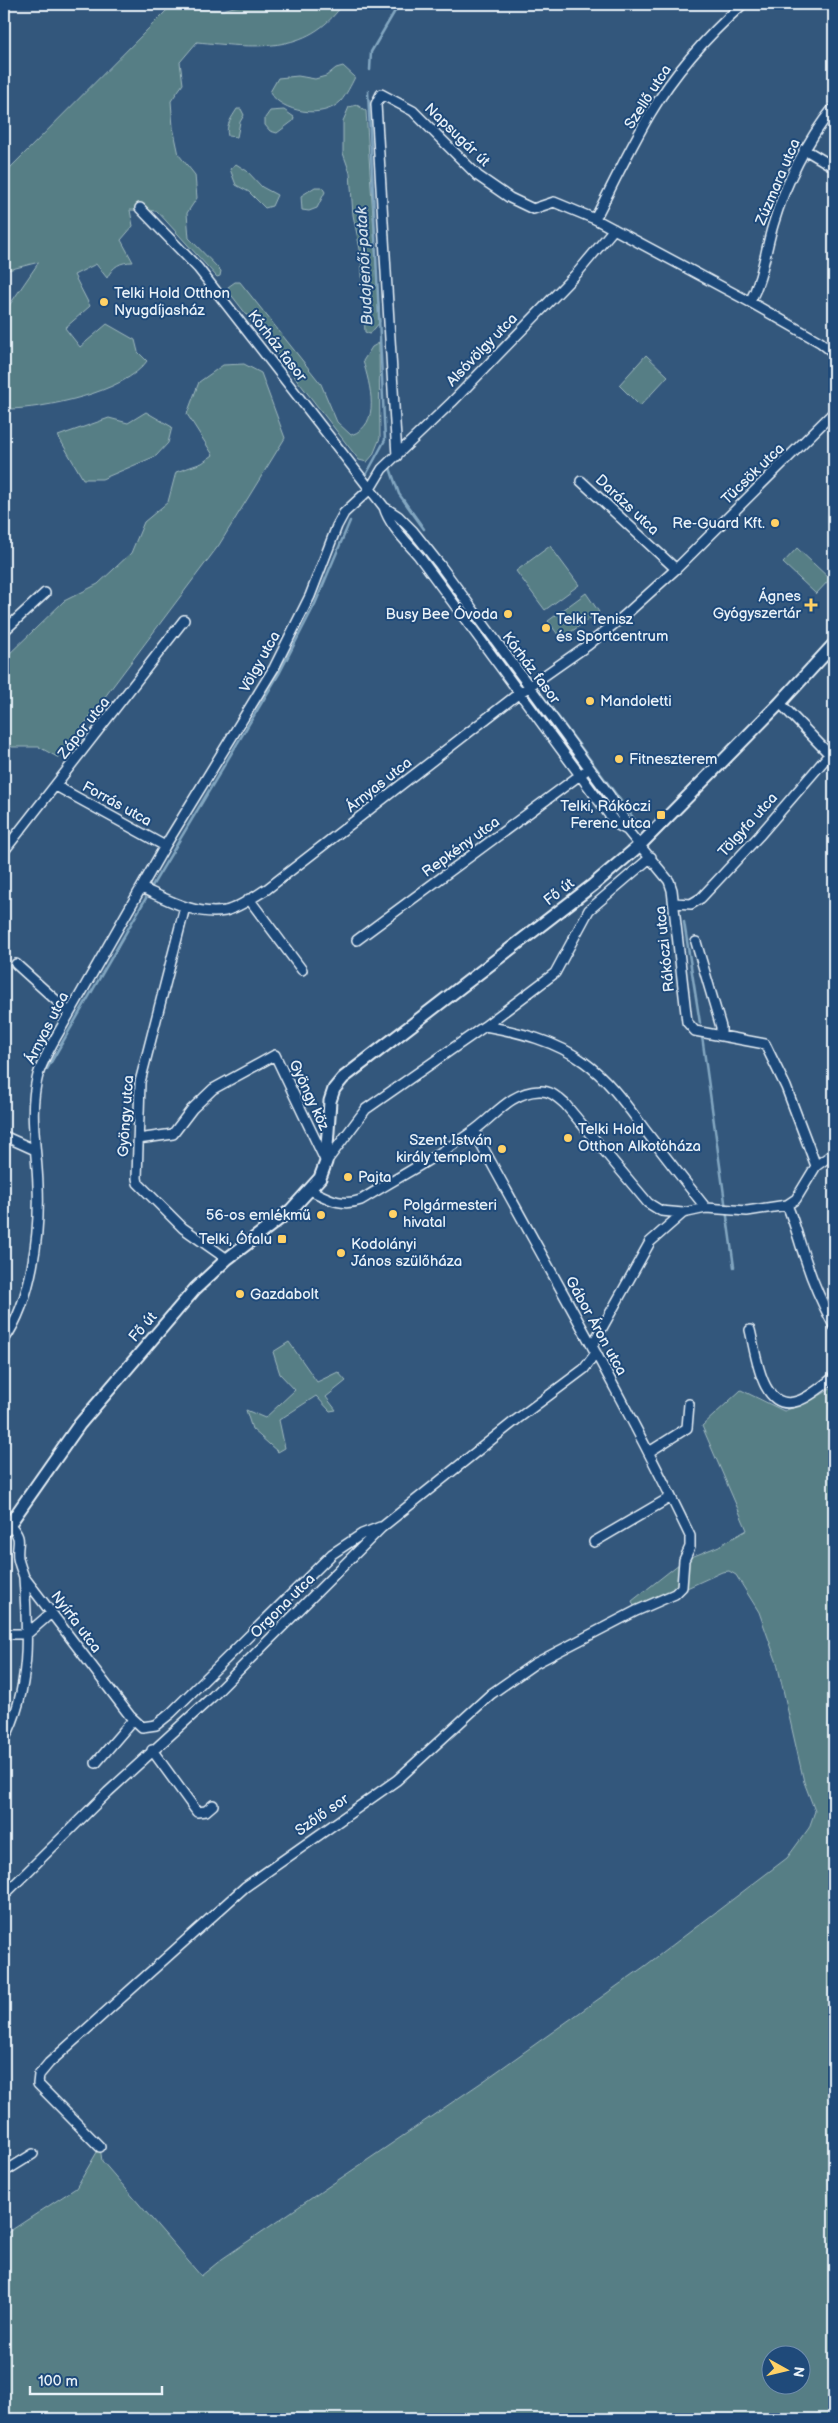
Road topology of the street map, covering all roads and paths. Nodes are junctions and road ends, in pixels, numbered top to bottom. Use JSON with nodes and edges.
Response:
{"nodes":[{"id":1,"x":743,"y":4,"type":"edge"},
{"id":2,"x":834,"y":107,"type":"edge"},
{"id":3,"x":804,"y":149,"type":"junction"},
{"id":4,"x":834,"y":167,"type":"edge"},
{"id":5,"x":140,"y":208,"type":"dead end"},
{"id":6,"x":595,"y":219,"type":"junction"},
{"id":7,"x":614,"y":229,"type":"junction"},
{"id":8,"x":750,"y":302,"type":"junction"},
{"id":9,"x":834,"y":353,"type":"edge"},
{"id":10,"x":834,"y":412,"type":"edge"},
{"id":11,"x":396,"y":456,"type":"junction"},
{"id":12,"x":581,"y":482,"type":"dead end"},
{"id":13,"x":370,"y":489,"type":"junction"},
{"id":14,"x":384,"y":507,"type":"junction"},
{"id":15,"x":426,"y":549,"type":"junction"},
{"id":16,"x":418,"y":555,"type":"junction"},
{"id":17,"x":676,"y":569,"type":"junction"},
{"id":18,"x":46,"y":593,"type":"dead end"},
{"id":19,"x":184,"y":620,"type":"dead end"},
{"id":20,"x":4,"y":631,"type":"edge"},
{"id":21,"x":834,"y":644,"type":"edge"},
{"id":22,"x":528,"y":687,"type":"junction"},
{"id":23,"x":518,"y":694,"type":"junction"},
{"id":24,"x":780,"y":704,"type":"junction"},
{"id":25,"x":833,"y":754,"type":"edge"},
{"id":26,"x":589,"y":768,"type":"junction"},
{"id":27,"x":581,"y":775,"type":"junction"},
{"id":28,"x":56,"y":786,"type":"junction"},
{"id":29,"x":627,"y":830,"type":"junction"},
{"id":30,"x":640,"y":845,"type":"junction"},
{"id":31,"x":165,"y":846,"type":"junction"},
{"id":32,"x":4,"y":851,"type":"edge"},
{"id":33,"x":651,"y":857,"type":"junction"},
{"id":34,"x":142,"y":888,"type":"junction"},
{"id":35,"x":249,"y":899,"type":"junction"},
{"id":36,"x":674,"y":903,"type":"junction"},
{"id":37,"x":185,"y":907,"type":"junction"},
{"id":38,"x":358,"y":940,"type":"dead end"},
{"id":39,"x":696,"y":942,"type":"dead end"},
{"id":40,"x":16,"y":964,"type":"dead end"},
{"id":41,"x":302,"y":970,"type":"dead end"},
{"id":42,"x":70,"y":1012,"type":"junction"},
{"id":43,"x":485,"y":1026,"type":"junction"},
{"id":44,"x":721,"y":1035,"type":"junction"},
{"id":45,"x":474,"y":1131,"type":"junction"},
{"id":46,"x":4,"y":1136,"type":"edge"},
{"id":47,"x":138,"y":1139,"type":"junction"},
{"id":48,"x":34,"y":1150,"type":"junction"},
{"id":49,"x":834,"y":1153,"type":"edge"},
{"id":50,"x":326,"y":1162,"type":"junction"},
{"id":51,"x":816,"y":1166,"type":"junction"},
{"id":52,"x":310,"y":1190,"type":"junction"},
{"id":53,"x":787,"y":1205,"type":"junction"},
{"id":54,"x":706,"y":1208,"type":"junction"},
{"id":55,"x":683,"y":1213,"type":"junction"},
{"id":56,"x":227,"y":1259,"type":"junction"},
{"id":57,"x":834,"y":1326,"type":"edge"},
{"id":58,"x":750,"y":1330,"type":"dead end"},
{"id":59,"x":4,"y":1340,"type":"edge"},
{"id":60,"x":594,"y":1349,"type":"junction"},
{"id":61,"x":834,"y":1377,"type":"edge"},
{"id":62,"x":689,"y":1404,"type":"dead end"},
{"id":63,"x":649,"y":1452,"type":"junction"},
{"id":64,"x":671,"y":1497,"type":"junction"},
{"id":65,"x":382,"y":1528,"type":"junction"},
{"id":66,"x":7,"y":1529,"type":"edge"},
{"id":67,"x":690,"y":1536,"type":"joint"},
{"id":68,"x":594,"y":1542,"type":"dead end"},
{"id":69,"x":24,"y":1577,"type":"junction"},
{"id":70,"x":51,"y":1613,"type":"junction"},
{"id":71,"x":4,"y":1634,"type":"edge"},
{"id":72,"x":27,"y":1634,"type":"junction"},
{"id":73,"x":134,"y":1720,"type":"junction"},
{"id":74,"x":4,"y":1740,"type":"edge"},
{"id":75,"x":152,"y":1750,"type":"junction"},
{"id":76,"x":96,"y":1763,"type":"dead end"},
{"id":77,"x":213,"y":1805,"type":"dead end"},
{"id":78,"x":4,"y":1895,"type":"edge"},
{"id":79,"x":100,"y":2147,"type":"dead end"},
{"id":80,"x":33,"y":2154,"type":"dead end"},
{"id":81,"x":4,"y":2172,"type":"edge"}],
"edges":[{"from":1,"to":6,"type":"street","name":"Szellő utca"},
{"from":2,"to":3,"type":"street","name":"Zúzmara utca"},
{"from":3,"to":4,"type":"street"},
{"from":3,"to":8,"type":"street","name":"Zúzmara utca"},
{"from":5,"to":13,"type":"street","name":"Kórház fasor"},
{"from":6,"to":7,"type":"street","name":"Napsugár út"},
{"from":6,"to":11,"type":"street","name":"Napsugár út"},
{"from":7,"to":8,"type":"street","name":"Napsugár út"},
{"from":7,"to":11,"type":"street","name":"Alsóvölgy utca"},
{"from":8,"to":9,"type":"street","name":"Napsugár út"},
{"from":10,"to":17,"type":"street","name":"Tücsök utca"},
{"from":11,"to":13,"type":"street","name":"Alsóvölgy utca"},
{"from":12,"to":17,"type":"street","name":"Darázs utca"},
{"from":13,"to":14,"type":"street","name":"Kórház fasor"},
{"from":13,"to":31,"type":"street","name":"Völgy utca"},
{"from":14,"to":15,"type":"street","name":"Kórház fasor"},
{"from":14,"to":16,"type":"street","name":"Kórház fasor"},
{"from":15,"to":16,"type":"street"},
{"from":15,"to":22,"type":"street","name":"Kórház fasor"},
{"from":16,"to":23,"type":"street","name":"Kórház fasor"},
{"from":17,"to":22,"type":"street","name":"Tücsök utca"},
{"from":18,"to":20,"type":"street"},
{"from":19,"to":28,"type":"street","name":"Zápor utca"},
{"from":21,"to":24,"type":"main road","name":"Fő út"},
{"from":22,"to":23,"type":"street","name":"Árnyas utca"},
{"from":22,"to":26,"type":"street","name":"Kórház fasor"},
{"from":23,"to":27,"type":"street","name":"Kórház fasor"},
{"from":23,"to":35,"type":"street","name":"Árnyas utca"},
{"from":24,"to":25,"type":"street"},
{"from":24,"to":30,"type":"main road","name":"Fő út"},
{"from":25,"to":36,"type":"street","name":"Tölgyfa utca"},
{"from":26,"to":27,"type":"street","name":"Repkény utca"},
{"from":26,"to":29,"type":"street","name":"Kórház fasor"},
{"from":27,"to":29,"type":"street","name":"Kórház fasor"},
{"from":27,"to":38,"type":"street","name":"Repkény utca"},
{"from":28,"to":31,"type":"street","name":"Forrás utca"},
{"from":28,"to":32,"type":"street","name":"Zápor utca"},
{"from":29,"to":30,"type":"street","name":"Kórház fasor"},
{"from":30,"to":33,"type":"street","name":"Rákóczi utca"},
{"from":30,"to":50,"type":"main road","name":"Fő út"},
{"from":31,"to":34,"type":"street","name":"Árnyas utca"},
{"from":33,"to":36,"type":"street","name":"Rákóczi utca"},
{"from":33,"to":43,"type":"street","name":"Fő út"},
{"from":34,"to":37,"type":"street","name":"Árnyas utca"},
{"from":34,"to":42,"type":"street","name":"Árnyas utca"},
{"from":35,"to":37,"type":"street","name":"Árnyas utca"},
{"from":35,"to":41,"type":"street"},
{"from":36,"to":44,"type":"street","name":"Rákóczi utca"},
{"from":37,"to":47,"type":"street","name":"Gyöngy utca"},
{"from":39,"to":44,"type":"street","name":"Rákóczi utca"},
{"from":40,"to":42,"type":"street"},
{"from":42,"to":48,"type":"street","name":"Árnyas utca"},
{"from":43,"to":50,"type":"street","name":"Fő út"},
{"from":43,"to":54,"type":"street"},
{"from":44,"to":51,"type":"street","name":"Rákóczi utca"},
{"from":45,"to":52,"type":"street"},
{"from":45,"to":55,"type":"street"},
{"from":45,"to":60,"type":"street","name":"Gábor Áron utca"},
{"from":46,"to":48,"type":"street"},
{"from":47,"to":50,"type":"street","name":"Gyöngy köz"},
{"from":47,"to":56,"type":"street","name":"Gyöngy utca"},
{"from":48,"to":59,"type":"street","name":"Árnyas utca"},
{"from":49,"to":51,"type":"street"},
{"from":50,"to":52,"type":"main road","name":"Fő út"},
{"from":51,"to":53,"type":"street"},
{"from":52,"to":56,"type":"main road","name":"Fő út"},
{"from":53,"to":54,"type":"street"},
{"from":53,"to":57,"type":"street"},
{"from":54,"to":55,"type":"street"},
{"from":55,"to":60,"type":"street","name":"Orgona utca"},
{"from":56,"to":66,"type":"main road","name":"Fő út"},
{"from":58,"to":61,"type":"street"},
{"from":60,"to":63,"type":"street","name":"Gábor Áron utca"},
{"from":60,"to":65,"type":"street","name":"Orgona utca"},
{"from":62,"to":63,"type":"street"},
{"from":63,"to":64,"type":"street","name":"Gábor Áron utca"},
{"from":64,"to":67,"type":"street","name":"Gábor Áron utca"},
{"from":64,"to":68,"type":"street"},
{"from":65,"to":73,"type":"street","name":"Nyírfa utca"},
{"from":65,"to":75,"type":"street","name":"Orgona utca"},
{"from":66,"to":69,"type":"street","name":"Nyírfa utca"},
{"from":67,"to":79,"type":"street","name":"Szőlő sor"},
{"from":69,"to":70,"type":"street","name":"Nyírfa utca"},
{"from":69,"to":72,"type":"street"},
{"from":70,"to":72,"type":"street"},
{"from":70,"to":73,"type":"street","name":"Nyírfa utca"},
{"from":71,"to":72,"type":"street"},
{"from":72,"to":74,"type":"street"},
{"from":73,"to":76,"type":"street"},
{"from":75,"to":77,"type":"street"},
{"from":75,"to":78,"type":"street","name":"Orgona utca"},
{"from":80,"to":81,"type":"street"}]}
